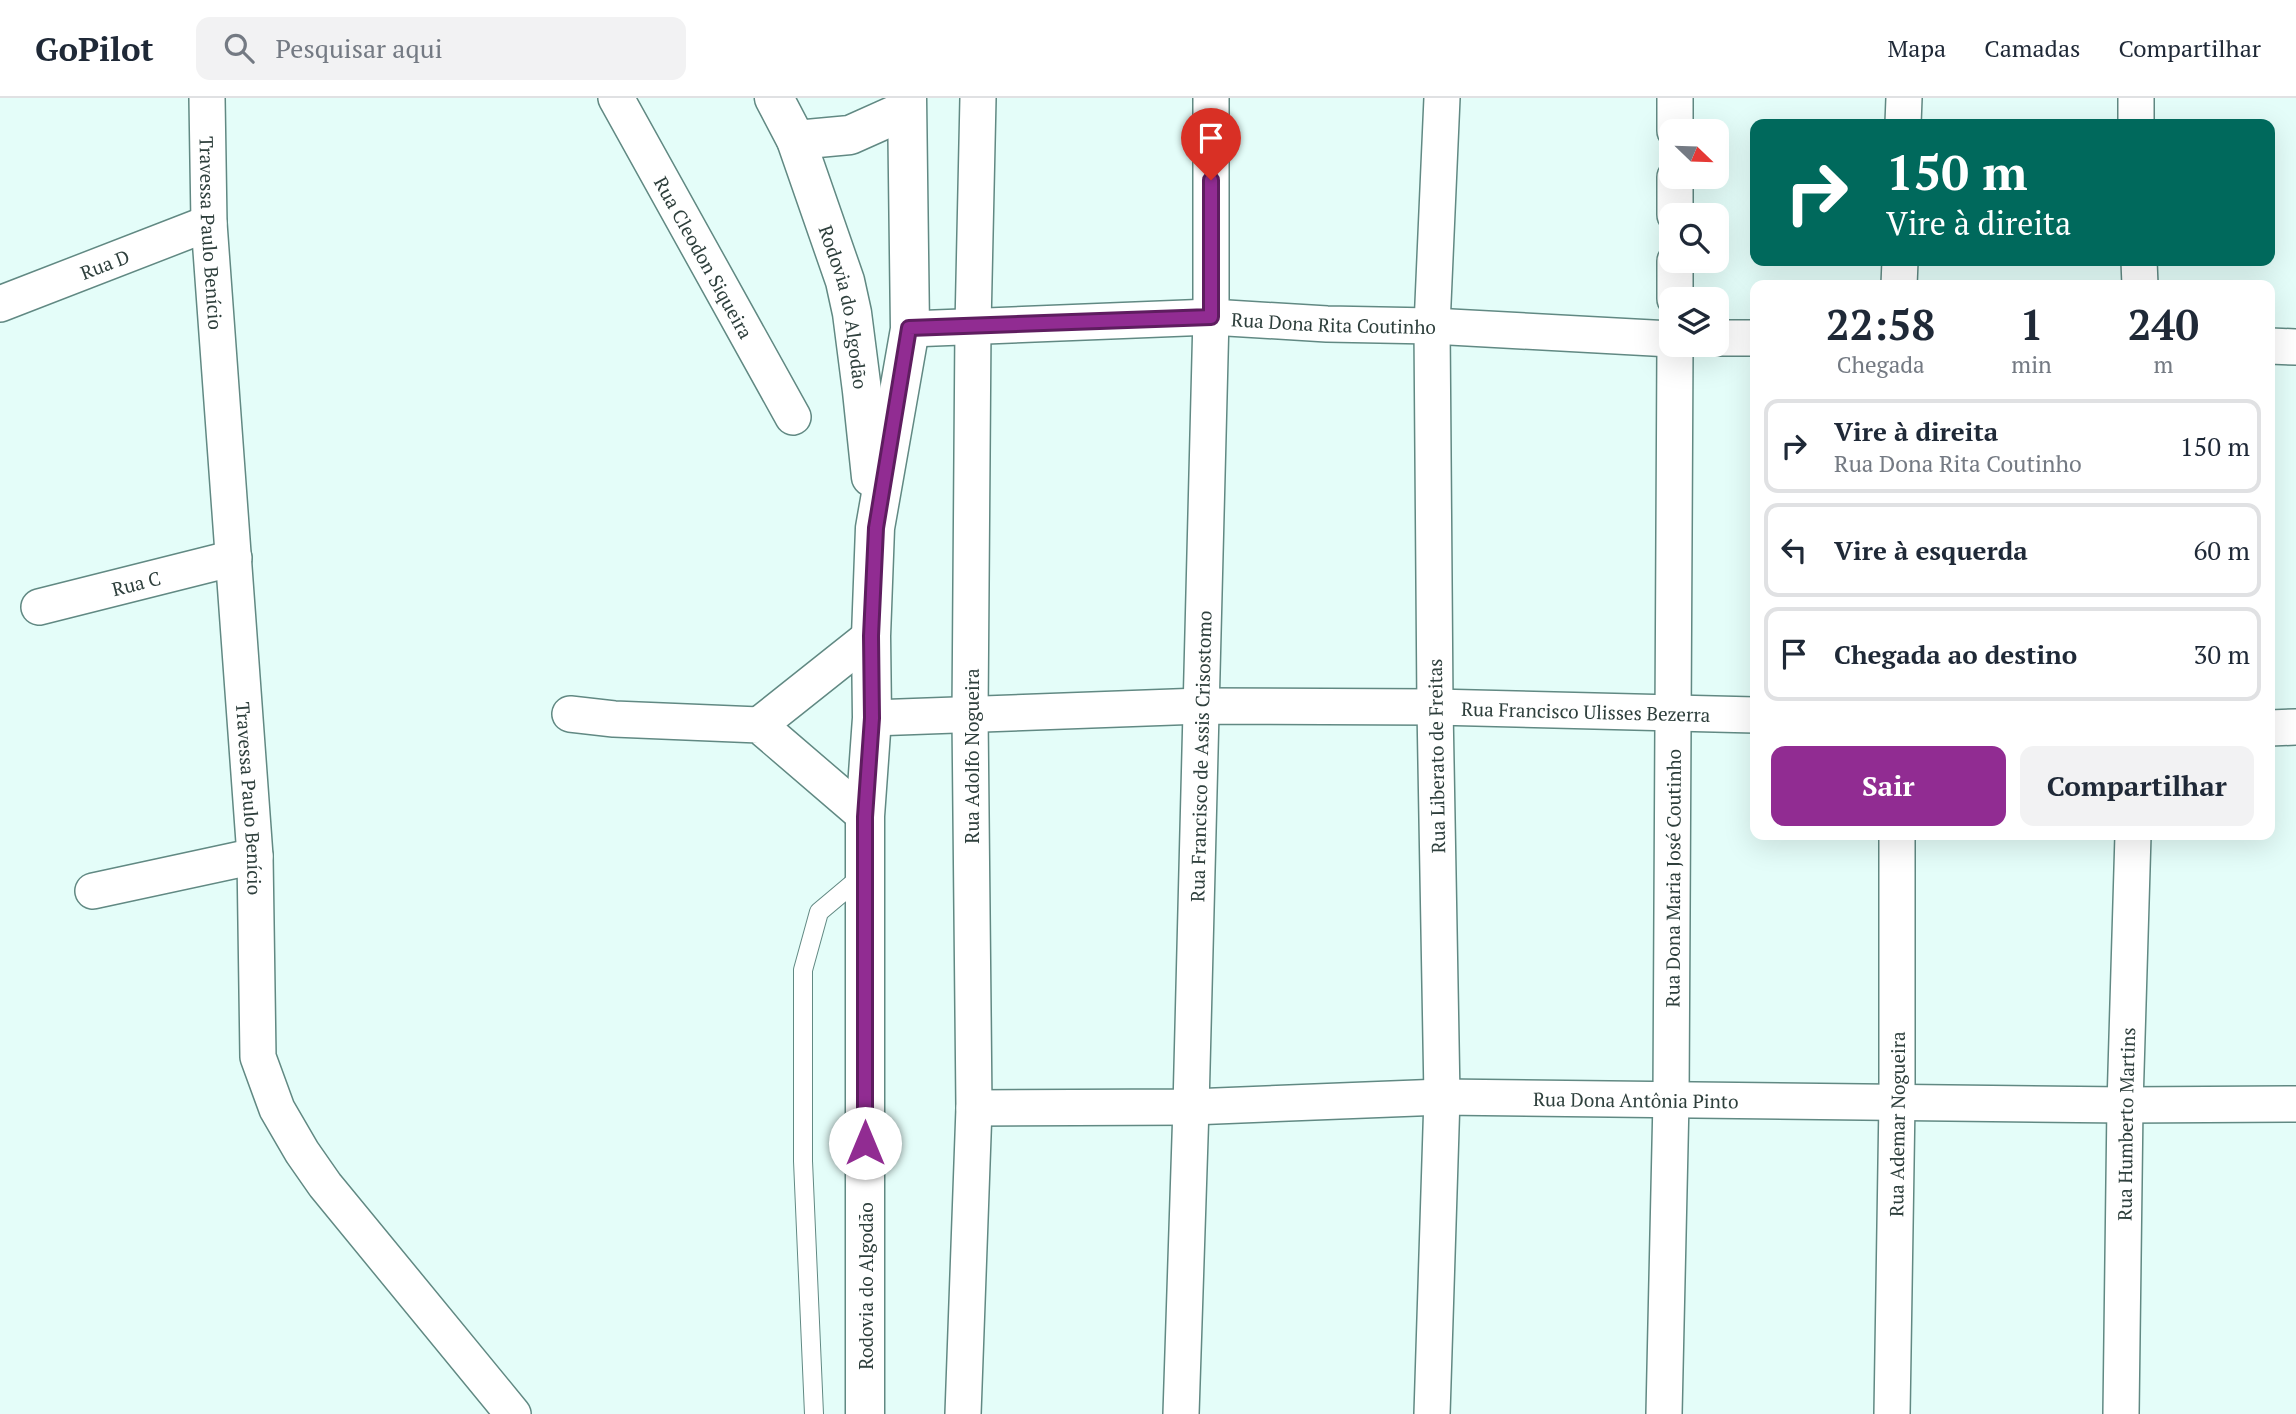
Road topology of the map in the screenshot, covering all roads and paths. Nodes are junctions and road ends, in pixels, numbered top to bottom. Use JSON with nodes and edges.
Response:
{"nodes":[{"id":1,"x":207,"y":98,"type":"edge"},
{"id":2,"x":616,"y":98,"type":"edge"},
{"id":3,"x":774,"y":98,"type":"edge"},
{"id":4,"x":978,"y":98,"type":"edge"},
{"id":5,"x":1211,"y":98,"type":"edge"},
{"id":6,"x":1442,"y":98,"type":"edge"},
{"id":7,"x":1675,"y":98,"type":"edge"},
{"id":8,"x":1904,"y":98,"type":"edge"},
{"id":9,"x":2136,"y":98,"type":"edge"},
{"id":10,"x":907,"y":104,"type":"edge"},
{"id":11,"x":1675,"y":119,"type":"edge"},
{"id":12,"x":1903,"y":119,"type":"edge"},
{"id":13,"x":2136,"y":119,"type":"edge"},
{"id":14,"x":796,"y":140,"type":"junction"},
{"id":15,"x":209,"y":223,"type":"junction"},
{"id":16,"x":0,"y":304,"type":"edge"},
{"id":17,"x":1211,"y":317,"type":"junction"},
{"id":18,"x":973,"y":326,"type":"junction"},
{"id":19,"x":1432,"y":326,"type":"junction"},
{"id":20,"x":909,"y":328,"type":"junction"},
{"id":21,"x":1659,"y":338,"type":"edge"},
{"id":22,"x":1729,"y":338,"type":"edge"},
{"id":23,"x":1750,"y":338,"type":"edge"},
{"id":24,"x":2275,"y":346,"type":"edge"},
{"id":25,"x":2296,"y":348,"type":"edge"},
{"id":26,"x":1675,"y":357,"type":"edge"},
{"id":27,"x":793,"y":417,"type":"dead end"},
{"id":28,"x":876,"y":528,"type":"junction"},
{"id":29,"x":234,"y":558,"type":"junction"},
{"id":30,"x":38,"y":607,"type":"dead end"},
{"id":31,"x":871,"y":636,"type":"junction"},
{"id":32,"x":1201,"y":706,"type":"junction"},
{"id":33,"x":1435,"y":707,"type":"junction"},
{"id":34,"x":1673,"y":712,"type":"junction"},
{"id":35,"x":570,"y":715,"type":"dead end"},
{"id":36,"x":971,"y":715,"type":"junction"},
{"id":37,"x":1750,"y":715,"type":"edge"},
{"id":38,"x":872,"y":718,"type":"junction"},
{"id":39,"x":759,"y":725,"type":"junction"},
{"id":40,"x":2296,"y":727,"type":"edge"},
{"id":41,"x":2275,"y":728,"type":"edge"},
{"id":42,"x":865,"y":817,"type":"junction"},
{"id":43,"x":1897,"y":840,"type":"edge"},
{"id":44,"x":2133,"y":840,"type":"edge"},
{"id":45,"x":255,"y":856,"type":"junction"},
{"id":46,"x":865,"y":873,"type":"junction"},
{"id":47,"x":93,"y":891,"type":"dead end"},
{"id":48,"x":1442,"y":1097,"type":"junction"},
{"id":49,"x":1671,"y":1100,"type":"junction"},
{"id":50,"x":1897,"y":1101,"type":"junction"},
{"id":51,"x":2296,"y":1104,"type":"edge"},
{"id":52,"x":2125,"y":1105,"type":"junction"},
{"id":53,"x":1191,"y":1107,"type":"junction"},
{"id":54,"x":974,"y":1108,"type":"junction"},
{"id":55,"x":513,"y":1414,"type":"edge"},
{"id":56,"x":814,"y":1414,"type":"edge"},
{"id":57,"x":866,"y":1414,"type":"edge"},
{"id":58,"x":963,"y":1414,"type":"edge"},
{"id":59,"x":1181,"y":1414,"type":"edge"},
{"id":60,"x":1432,"y":1414,"type":"edge"},
{"id":61,"x":1664,"y":1414,"type":"edge"},
{"id":62,"x":1892,"y":1414,"type":"edge"},
{"id":63,"x":2121,"y":1414,"type":"edge"}],
"edges":[{"from":1,"to":15,"type":"street","name":"Travessa Paulo Benício"},
{"from":2,"to":27,"type":"street","name":"Rua Cleodon Siqueira"},
{"from":3,"to":14,"type":"main road","name":"Rodovia do Algodão"},
{"from":4,"to":18,"type":"street","name":"Rua Adolfo Nogueira"},
{"from":5,"to":17,"type":"street","name":"Rua Francisco de Assis Crisostomo"},
{"from":6,"to":19,"type":"street","name":"Rua Liberato de Freitas"},
{"from":7,"to":11,"type":"street"},
{"from":8,"to":12,"type":"street"},
{"from":9,"to":13,"type":"street"},
{"from":10,"to":14,"type":"main road"},
{"from":10,"to":20,"type":"main road","name":"Rodovia do Algodão"},
{"from":14,"to":28,"type":"main road","name":"Rodovia do Algodão"},
{"from":15,"to":16,"type":"street","name":"Rua D"},
{"from":15,"to":29,"type":"street","name":"Travessa Paulo Benício"},
{"from":17,"to":18,"type":"street","name":"Rua Dona Rita Coutinho"},
{"from":17,"to":19,"type":"street","name":"Rua Dona Rita Coutinho"},
{"from":17,"to":32,"type":"street","name":"Rua Francisco de Assis Crisostomo"},
{"from":18,"to":20,"type":"street","name":"Rua Dona Rita Coutinho"},
{"from":18,"to":36,"type":"street","name":"Rua Adolfo Nogueira"},
{"from":19,"to":21,"type":"street","name":"Rua Dona Rita Coutinho"},
{"from":19,"to":33,"type":"street","name":"Rua Liberato de Freitas"},
{"from":20,"to":28,"type":"main road","name":"Rodovia do Algodão"},
{"from":22,"to":23,"type":"street"},
{"from":24,"to":25,"type":"street"},
{"from":26,"to":34,"type":"street","name":"Rua Dona Maria José Coutinho"},
{"from":28,"to":31,"type":"main road","name":"Rodovia do Algodão"},
{"from":29,"to":30,"type":"street","name":"Rua C"},
{"from":29,"to":45,"type":"street","name":"Travessa Paulo Benício"},
{"from":31,"to":38,"type":"main road","name":"Rodovia do Algodão"},
{"from":31,"to":39,"type":"street"},
{"from":32,"to":33,"type":"street","name":"Rua Francisco Ulisses Bezerra"},
{"from":32,"to":36,"type":"street","name":"Rua Francisco Ulisses Bezerra"},
{"from":32,"to":53,"type":"street","name":"Rua Francisco de Assis Crisostomo"},
{"from":33,"to":34,"type":"street","name":"Rua Francisco Ulisses Bezerra"},
{"from":33,"to":48,"type":"street","name":"Rua Liberato de Freitas"},
{"from":34,"to":37,"type":"street","name":"Rua Francisco Ulisses Bezerra"},
{"from":34,"to":49,"type":"street","name":"Rua Dona Maria José Coutinho"},
{"from":35,"to":39,"type":"street"},
{"from":36,"to":38,"type":"street","name":"Rua Francisco Ulisses Bezerra"},
{"from":36,"to":54,"type":"street","name":"Rua Adolfo Nogueira"},
{"from":38,"to":42,"type":"main road","name":"Rodovia do Algodão"},
{"from":39,"to":42,"type":"street"},
{"from":40,"to":41,"type":"street"},
{"from":42,"to":46,"type":"main road","name":"Rodovia do Algodão"},
{"from":43,"to":50,"type":"street","name":"Rua Ademar Nogueira"},
{"from":44,"to":52,"type":"street","name":"Rua Humberto Martins"},
{"from":45,"to":47,"type":"street"},
{"from":45,"to":55,"type":"street","name":"Travessa Paulo Benício"},
{"from":46,"to":56,"type":"lane"},
{"from":46,"to":57,"type":"main road","name":"Rodovia do Algodão"},
{"from":48,"to":49,"type":"street","name":"Rua Dona Antônia Pinto"},
{"from":48,"to":53,"type":"street","name":"Rua Dona Antônia Pinto"},
{"from":48,"to":60,"type":"street","name":"Rua Liberato de Freitas"},
{"from":49,"to":50,"type":"street","name":"Rua Dona Antônia Pinto"},
{"from":49,"to":61,"type":"street","name":"Rua Dona Maria José Coutinho"},
{"from":50,"to":52,"type":"street","name":"Rua Dona Antônia Pinto"},
{"from":50,"to":62,"type":"street","name":"Rua Ademar Nogueira"},
{"from":51,"to":52,"type":"street","name":"Rua Dona Antônia Pinto"},
{"from":52,"to":63,"type":"street","name":"Rua Humberto Martins"},
{"from":53,"to":54,"type":"street","name":"Rua Dona Antônia Pinto"},
{"from":53,"to":59,"type":"street","name":"Rua Francisco de Assis Crisostomo"},
{"from":54,"to":58,"type":"street","name":"Rua Adolfo Nogueira"}]}
